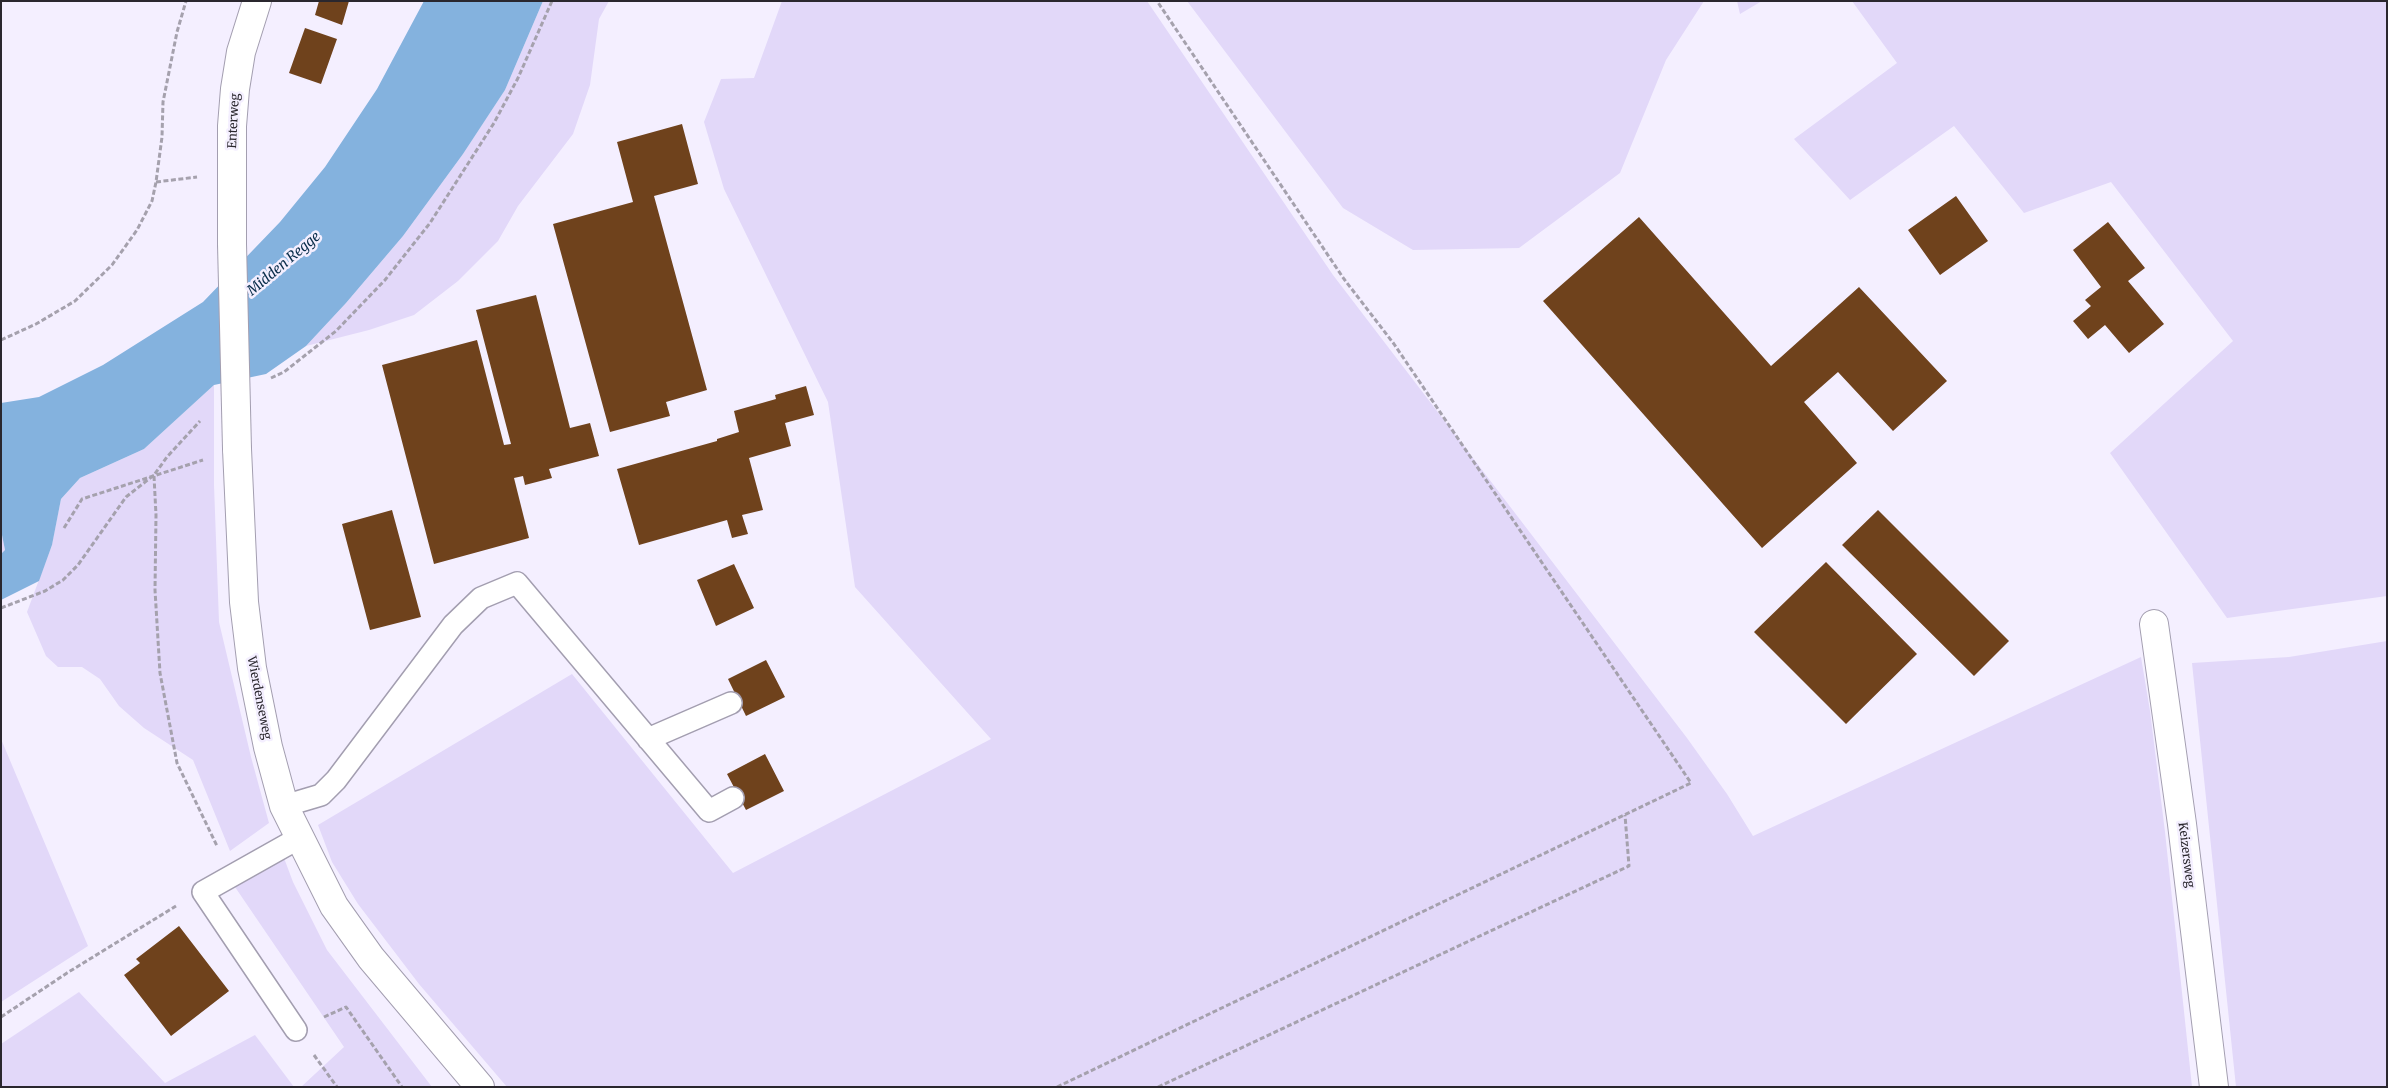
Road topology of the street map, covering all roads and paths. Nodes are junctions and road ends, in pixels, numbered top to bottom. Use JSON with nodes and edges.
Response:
{"nodes":[{"id":1,"x":186,"y":1,"type":"edge"},
{"id":2,"x":257,"y":1,"type":"edge"},
{"id":3,"x":552,"y":1,"type":"edge"},
{"id":4,"x":1157,"y":1,"type":"edge"},
{"id":5,"x":232,"y":244,"type":"joint"},
{"id":6,"x":1,"y":340,"type":"edge"},
{"id":7,"x":284,"y":372,"type":"dead end"},
{"id":8,"x":237,"y":453,"type":"junction"},
{"id":9,"x":154,"y":475,"type":"junction"},
{"id":10,"x":64,"y":528,"type":"dead end"},
{"id":11,"x":1,"y":608,"type":"edge"},
{"id":12,"x":2154,"y":624,"type":"dead end"},
{"id":13,"x":731,"y":703,"type":"dead end"},
{"id":14,"x":648,"y":739,"type":"junction"},
{"id":15,"x":734,"y":798,"type":"dead end"},
{"id":16,"x":284,"y":806,"type":"junction"},
{"id":17,"x":1626,"y":814,"type":"junction"},
{"id":18,"x":299,"y":838,"type":"junction"},
{"id":19,"x":232,"y":876,"type":"junction"},
{"id":20,"x":203,"y":892,"type":"junction"},
{"id":21,"x":1,"y":1017,"type":"edge"},
{"id":22,"x":296,"y":1030,"type":"junction"},
{"id":23,"x":337,"y":1087,"type":"edge"},
{"id":24,"x":402,"y":1087,"type":"edge"},
{"id":25,"x":480,"y":1087,"type":"edge"},
{"id":26,"x":1057,"y":1087,"type":"edge"},
{"id":27,"x":1158,"y":1087,"type":"edge"},
{"id":28,"x":2214,"y":1087,"type":"edge"}],
"edges":[{"from":1,"to":6,"type":"path"},
{"from":2,"to":5,"type":"main road","name":"Enterweg"},
{"from":3,"to":7,"type":"path"},
{"from":4,"to":17,"type":"path"},
{"from":5,"to":8,"type":"main road","name":"Wierdenseweg","bridge":true},
{"from":8,"to":9,"type":"path"},
{"from":8,"to":16,"type":"main road","name":"Wierdenseweg"},
{"from":9,"to":10,"type":"path"},
{"from":9,"to":11,"type":"path"},
{"from":9,"to":19,"type":"path"},
{"from":12,"to":28,"type":"main road","name":"Keizersweg"},
{"from":13,"to":14,"type":"lane"},
{"from":14,"to":15,"type":"lane"},
{"from":14,"to":16,"type":"lane"},
{"from":16,"to":18,"type":"main road","name":"Wierdenseweg"},
{"from":17,"to":26,"type":"path"},
{"from":17,"to":27,"type":"path"},
{"from":18,"to":19,"type":"lane"},
{"from":18,"to":25,"type":"main road","name":"Wierdenseweg"},
{"from":19,"to":20,"type":"lane"},
{"from":20,"to":21,"type":"path"},
{"from":20,"to":22,"type":"lane"},
{"from":22,"to":23,"type":"path"},
{"from":22,"to":24,"type":"path"}]}
